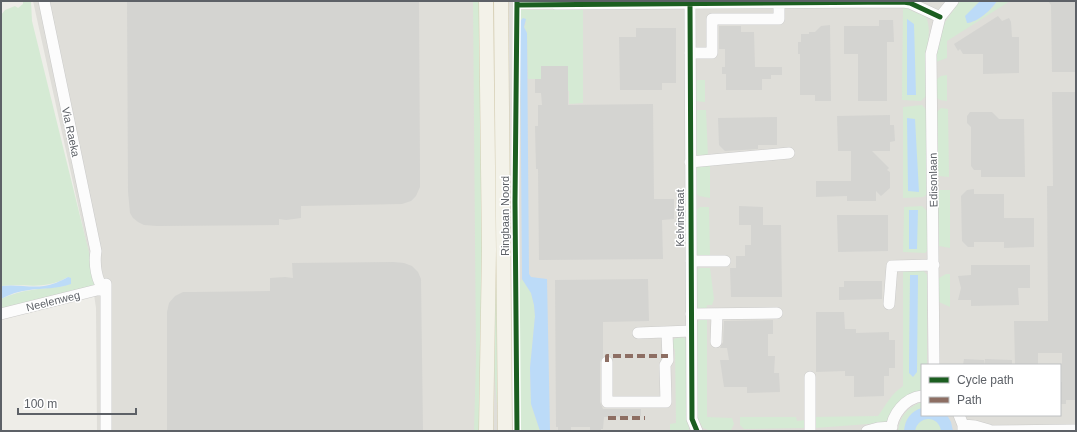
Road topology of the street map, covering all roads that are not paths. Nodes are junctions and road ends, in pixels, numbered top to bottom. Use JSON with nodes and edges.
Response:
{"nodes":[{"id":1,"x":44,"y":1,"type":"edge"},
{"id":2,"x":53,"y":1,"type":"edge"},
{"id":3,"x":486,"y":1,"type":"edge"},
{"id":4,"x":501,"y":1,"type":"edge"},
{"id":5,"x":556,"y":1,"type":"edge"},
{"id":6,"x":806,"y":1,"type":"edge"},
{"id":7,"x":953,"y":1,"type":"edge"},
{"id":8,"x":779,"y":2,"type":"junction"},
{"id":9,"x":690,"y":4,"type":"junction"},
{"id":10,"x":46,"y":13,"type":"junction"},
{"id":11,"x":940,"y":17,"type":"junction"},
{"id":12,"x":690,"y":53,"type":"junction"},
{"id":13,"x":789,"y":153,"type":"dead end"},
{"id":14,"x":690,"y":162,"type":"junction"},
{"id":15,"x":691,"y":260,"type":"junction"},
{"id":16,"x":725,"y":261,"type":"dead end"},
{"id":17,"x":934,"y":265,"type":"junction"},
{"id":18,"x":105,"y":290,"type":"junction"},
{"id":19,"x":889,"y":304,"type":"dead end"},
{"id":20,"x":777,"y":313,"type":"dead end"},
{"id":21,"x":1,"y":314,"type":"edge"},
{"id":22,"x":691,"y":314,"type":"junction"},
{"id":23,"x":717,"y":314,"type":"junction"},
{"id":24,"x":691,"y":331,"type":"junction"},
{"id":25,"x":667,"y":332,"type":"junction"},
{"id":26,"x":638,"y":333,"type":"dead end"},
{"id":27,"x":716,"y":342,"type":"dead end"},
{"id":28,"x":607,"y":362,"type":"dead end"},
{"id":29,"x":934,"y":364,"type":"edge"},
{"id":30,"x":810,"y":377,"type":"dead end"},
{"id":31,"x":921,"y":396,"type":"edge"},
{"id":32,"x":962,"y":424,"type":"edge"},
{"id":33,"x":891,"y":429,"type":"edge"},
{"id":34,"x":1076,"y":430,"type":"edge"},
{"id":35,"x":106,"y":431,"type":"edge"},
{"id":36,"x":486,"y":431,"type":"edge"},
{"id":37,"x":504,"y":431,"type":"edge"},
{"id":38,"x":696,"y":431,"type":"edge"},
{"id":39,"x":810,"y":431,"type":"edge"},
{"id":40,"x":867,"y":431,"type":"edge"},
{"id":41,"x":988,"y":431,"type":"edge"}],
"edges":[{"from":1,"to":10,"type":"street","name":"Via Raeka"},
{"from":2,"to":10,"type":"street"},
{"from":3,"to":36,"type":"main road","name":"Ringbaan Noord"},
{"from":4,"to":37,"type":"main road","name":"Ringbaan Noord"},
{"from":5,"to":9,"type":"street"},
{"from":6,"to":8,"type":"street"},
{"from":6,"to":11,"type":"street"},
{"from":7,"to":11,"type":"street","name":"Edisonlaan"},
{"from":8,"to":9,"type":"street"},
{"from":8,"to":12,"type":"street"},
{"from":9,"to":12,"type":"street","name":"Kelvinstraat"},
{"from":10,"to":18,"type":"street","name":"Via Raeka"},
{"from":11,"to":17,"type":"street","name":"Edisonlaan"},
{"from":12,"to":14,"type":"street","name":"Kelvinstraat"},
{"from":13,"to":14,"type":"street"},
{"from":14,"to":15,"type":"street","name":"Kelvinstraat"},
{"from":15,"to":16,"type":"street"},
{"from":15,"to":22,"type":"street","name":"Kelvinstraat"},
{"from":17,"to":19,"type":"street"},
{"from":17,"to":29,"type":"street","name":"Edisonlaan"},
{"from":18,"to":21,"type":"street","name":"Neelenweg"},
{"from":18,"to":35,"type":"street"},
{"from":20,"to":23,"type":"street"},
{"from":22,"to":23,"type":"street"},
{"from":22,"to":24,"type":"street","name":"Kelvinstraat"},
{"from":23,"to":27,"type":"street"},
{"from":24,"to":25,"type":"street"},
{"from":24,"to":38,"type":"street","name":"Kelvinstraat"},
{"from":25,"to":26,"type":"street"},
{"from":25,"to":28,"type":"street"},
{"from":30,"to":39,"type":"street"},
{"from":31,"to":33,"type":"street"},
{"from":32,"to":41,"type":"street"},
{"from":33,"to":40,"type":"street"},
{"from":34,"to":41,"type":"street"}]}
